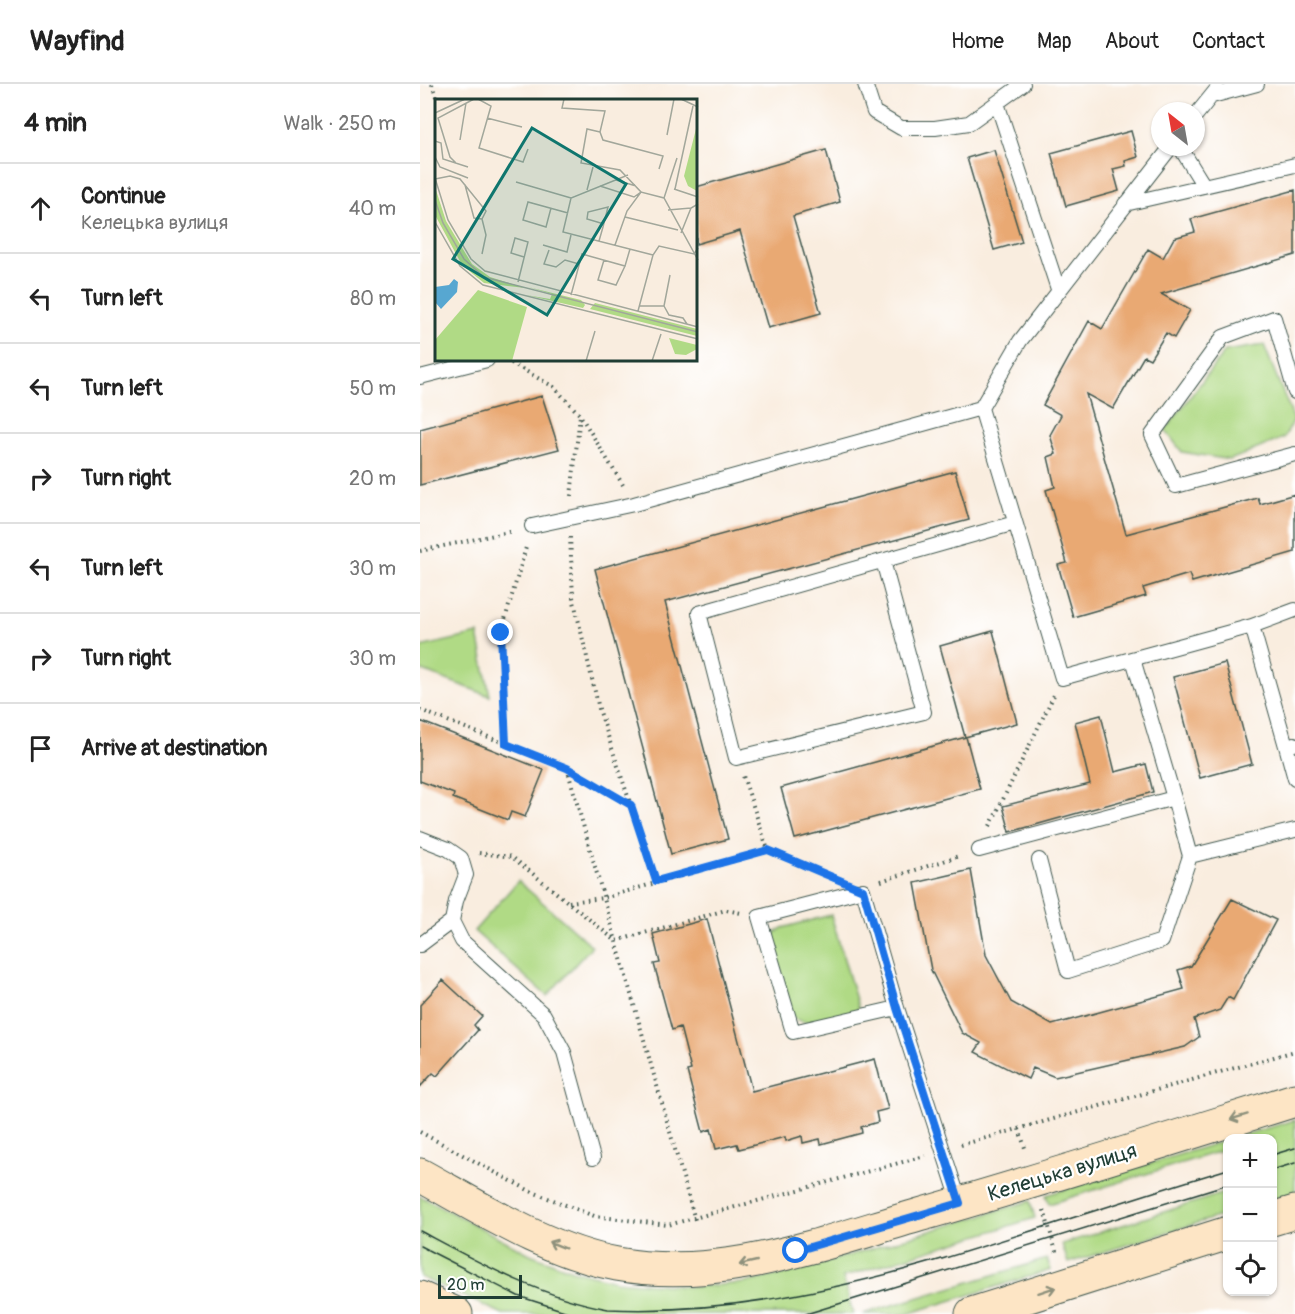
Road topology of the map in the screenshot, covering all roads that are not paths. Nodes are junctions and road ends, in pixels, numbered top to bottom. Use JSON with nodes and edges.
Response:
{"nodes":[{"id":1,"x":865,"y":84,"type":"edge"},
{"id":2,"x":1023,"y":84,"type":"edge"},
{"id":3,"x":1221,"y":84,"type":"edge"},
{"id":4,"x":1257,"y":84,"type":"edge"},
{"id":5,"x":1212,"y":96,"type":"junction"},
{"id":6,"x":997,"y":103,"type":"junction"},
{"id":7,"x":1205,"y":104,"type":"edge"},
{"id":8,"x":1163,"y":156,"type":"edge"},
{"id":9,"x":1186,"y":156,"type":"edge"},
{"id":10,"x":1295,"y":165,"type":"edge"},
{"id":11,"x":1204,"y":186,"type":"junction"},
{"id":12,"x":1125,"y":204,"type":"junction"},
{"id":13,"x":1058,"y":289,"type":"junction"},
{"id":14,"x":479,"y":362,"type":"edge"},
{"id":15,"x":420,"y":377,"type":"edge"},
{"id":16,"x":1295,"y":392,"type":"edge"},
{"id":17,"x":981,"y":408,"type":"junction"},
{"id":18,"x":1295,"y":454,"type":"edge"},
{"id":19,"x":1015,"y":523,"type":"junction"},
{"id":20,"x":532,"y":526,"type":"road end"},
{"id":21,"x":883,"y":561,"type":"junction"},
{"id":22,"x":1295,"y":610,"type":"edge"},
{"id":23,"x":1252,"y":626,"type":"junction"},
{"id":24,"x":1133,"y":659,"type":"junction"},
{"id":25,"x":1291,"y":745,"type":"edge"},
{"id":26,"x":1295,"y":779,"type":"edge"},
{"id":27,"x":1173,"y":798,"type":"junction"},
{"id":28,"x":1295,"y":830,"type":"edge"},
{"id":29,"x":420,"y":838,"type":"edge"},
{"id":30,"x":979,"y":850,"type":"road end"},
{"id":31,"x":1190,"y":856,"type":"junction"},
{"id":32,"x":1039,"y":860,"type":"dead end"},
{"id":33,"x":452,"y":921,"type":"junction"},
{"id":34,"x":420,"y":945,"type":"edge"},
{"id":35,"x":897,"y":1008,"type":"junction"},
{"id":36,"x":1295,"y":1100,"type":"edge"},
{"id":37,"x":593,"y":1158,"type":"dead end"},
{"id":38,"x":420,"y":1175,"type":"edge"},
{"id":39,"x":960,"y":1203,"type":"junction"},
{"id":40,"x":1295,"y":1212,"type":"edge"},
{"id":41,"x":1277,"y":1217,"type":"edge"},
{"id":42,"x":1223,"y":1234,"type":"edge"},
{"id":43,"x":420,"y":1298,"type":"edge"},
{"id":44,"x":456,"y":1314,"type":"edge"},
{"id":45,"x":972,"y":1314,"type":"edge"}],
"edges":[{"from":1,"to":6,"type":"lane"},
{"from":2,"to":6,"type":"lane"},
{"from":3,"to":5,"type":"lane"},
{"from":4,"to":5,"type":"lane"},
{"from":5,"to":7,"type":"lane"},
{"from":6,"to":13,"type":"lane"},
{"from":8,"to":12,"type":"lane"},
{"from":9,"to":11,"type":"lane"},
{"from":10,"to":11,"type":"lane"},
{"from":11,"to":12,"type":"lane"},
{"from":12,"to":13,"type":"lane"},
{"from":13,"to":17,"type":"lane"},
{"from":14,"to":15,"type":"lane"},
{"from":16,"to":18,"type":"lane"},
{"from":17,"to":19,"type":"lane"},
{"from":17,"to":20,"type":"lane"},
{"from":19,"to":21,"type":"lane"},
{"from":19,"to":24,"type":"lane"},
{"from":21,"to":21,"type":"lane"},
{"from":22,"to":23,"type":"lane"},
{"from":23,"to":24,"type":"lane"},
{"from":23,"to":25,"type":"lane"},
{"from":24,"to":27,"type":"lane"},
{"from":25,"to":26,"type":"lane"},
{"from":27,"to":30,"type":"lane"},
{"from":27,"to":31,"type":"lane"},
{"from":28,"to":31,"type":"lane"},
{"from":29,"to":33,"type":"lane"},
{"from":31,"to":32,"type":"lane"},
{"from":33,"to":34,"type":"lane"},
{"from":33,"to":37,"type":"lane"},
{"from":35,"to":35,"type":"lane"},
{"from":35,"to":39,"type":"lane"},
{"from":36,"to":39,"type":"main road","name":"Келецька вулиця","one_way":true},
{"from":39,"to":38,"type":"main road","name":"Келецька вулиця","one_way":true},
{"from":40,"to":41,"type":"main road"},
{"from":45,"to":42,"type":"main road","one_way":true},
{"from":43,"to":44,"type":"main road"}]}
